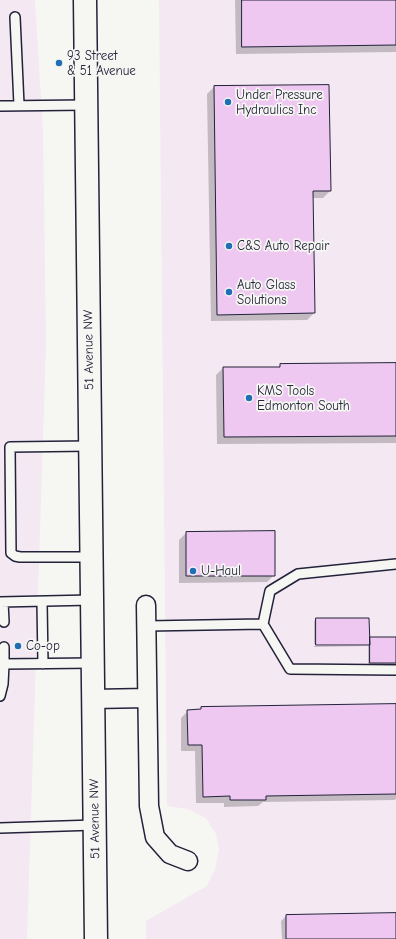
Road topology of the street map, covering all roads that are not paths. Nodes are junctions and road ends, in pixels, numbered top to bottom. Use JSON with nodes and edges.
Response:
{"nodes":[{"id":1,"x":85,"y":0,"type":"edge"},
{"id":2,"x":15,"y":16,"type":"dead end"},
{"id":3,"x":19,"y":105,"type":"junction"},
{"id":4,"x":86,"y":105,"type":"junction"},
{"id":5,"x":0,"y":106,"type":"edge"},
{"id":6,"x":90,"y":446,"type":"junction"},
{"id":7,"x":91,"y":557,"type":"junction"},
{"id":8,"x":396,"y":564,"type":"edge"},
{"id":9,"x":92,"y":600,"type":"junction"},
{"id":10,"x":2,"y":602,"type":"edge"},
{"id":11,"x":42,"y":602,"type":"junction"},
{"id":12,"x":146,"y":605,"type":"dead end"},
{"id":13,"x":4,"y":622,"type":"dead end"},
{"id":14,"x":263,"y":624,"type":"junction"},
{"id":15,"x":146,"y":626,"type":"junction"},
{"id":16,"x":4,"y":647,"type":"dead end"},
{"id":17,"x":92,"y":663,"type":"junction"},
{"id":18,"x":4,"y":664,"type":"junction"},
{"id":19,"x":43,"y":664,"type":"junction"},
{"id":20,"x":396,"y":670,"type":"edge"},
{"id":21,"x":0,"y":696,"type":"edge"},
{"id":22,"x":147,"y":698,"type":"junction"},
{"id":23,"x":93,"y":699,"type":"junction"},
{"id":24,"x":95,"y":825,"type":"junction"},
{"id":25,"x":0,"y":828,"type":"edge"},
{"id":26,"x":188,"y":861,"type":"dead end"},
{"id":27,"x":96,"y":939,"type":"edge"}],
"edges":[{"from":1,"to":4,"type":"main road","name":"51 Avenue NW"},
{"from":2,"to":3,"type":"lane"},
{"from":3,"to":4,"type":"lane"},
{"from":3,"to":5,"type":"lane"},
{"from":4,"to":6,"type":"main road","name":"51 Avenue NW"},
{"from":6,"to":7,"type":"main road","name":"51 Avenue NW"},
{"from":6,"to":7,"type":"lane"},
{"from":7,"to":9,"type":"main road","name":"51 Avenue NW"},
{"from":8,"to":14,"type":"lane"},
{"from":9,"to":11,"type":"lane"},
{"from":9,"to":17,"type":"main road","name":"51 Avenue NW"},
{"from":10,"to":11,"type":"lane"},
{"from":10,"to":13,"type":"lane"},
{"from":11,"to":19,"type":"lane"},
{"from":12,"to":15,"type":"street"},
{"from":14,"to":15,"type":"lane"},
{"from":14,"to":20,"type":"lane"},
{"from":15,"to":22,"type":"street"},
{"from":16,"to":18,"type":"lane"},
{"from":17,"to":19,"type":"lane"},
{"from":17,"to":23,"type":"main road","name":"51 Avenue NW"},
{"from":18,"to":19,"type":"lane"},
{"from":18,"to":21,"type":"lane"},
{"from":22,"to":23,"type":"street"},
{"from":22,"to":26,"type":"street"},
{"from":23,"to":24,"type":"main road","name":"51 Avenue NW"},
{"from":24,"to":25,"type":"lane"},
{"from":24,"to":27,"type":"main road","name":"51 Avenue NW"}]}
